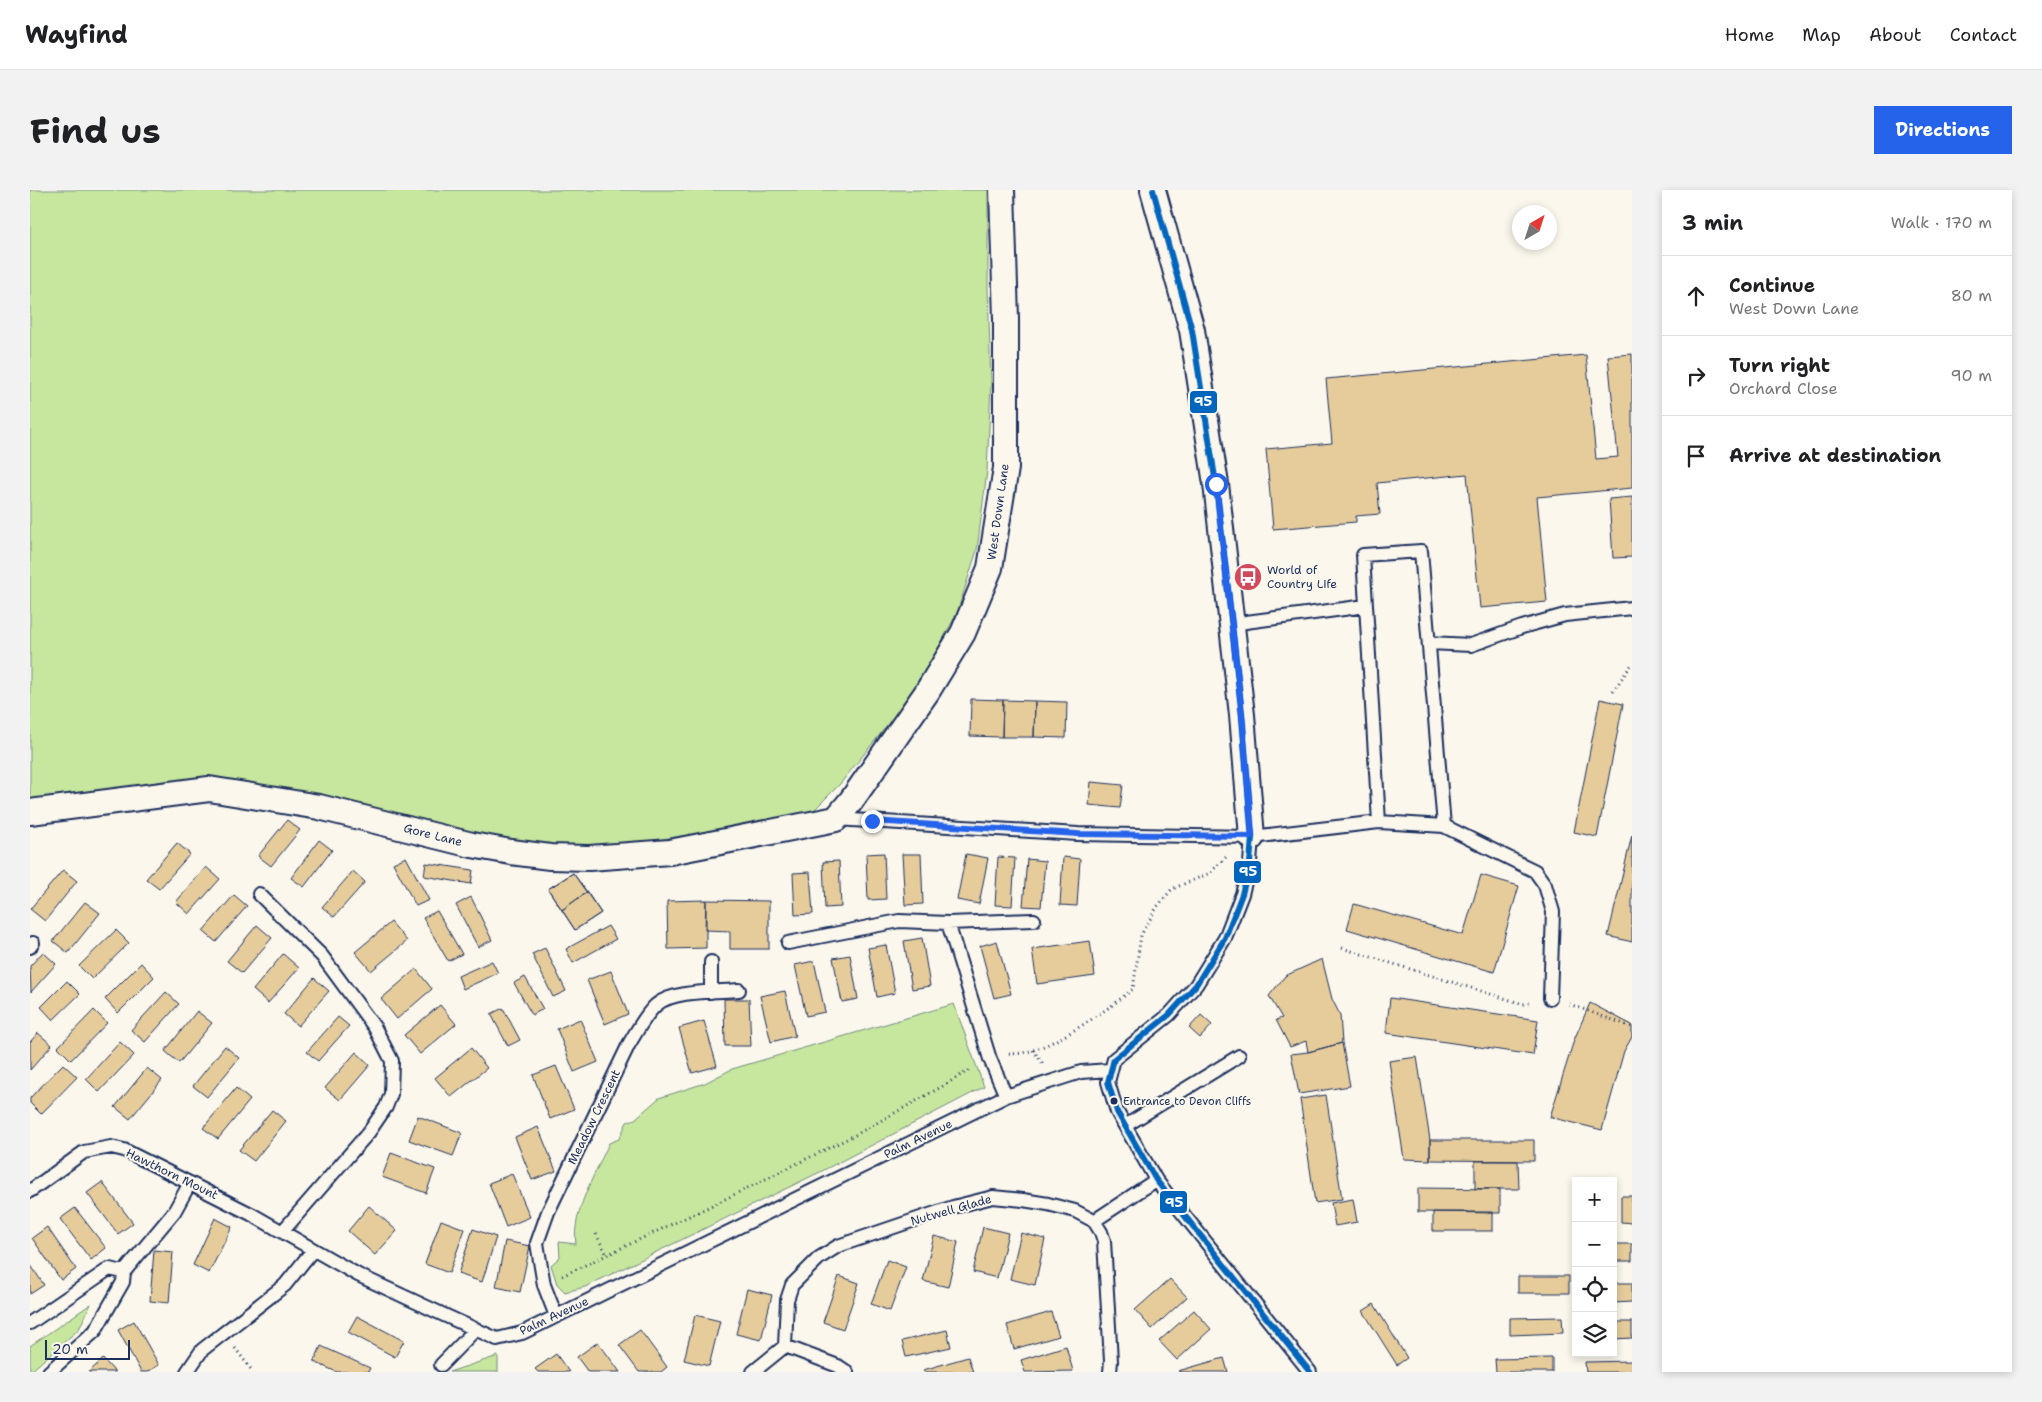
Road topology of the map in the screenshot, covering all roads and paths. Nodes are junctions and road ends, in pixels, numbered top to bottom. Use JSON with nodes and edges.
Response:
{"nodes":[{"id":1,"x":1002,"y":190,"type":"edge"},
{"id":2,"x":1153,"y":190,"type":"edge"},
{"id":3,"x":1366,"y":606,"type":"junction"},
{"id":4,"x":1632,"y":608,"type":"edge"},
{"id":5,"x":1231,"y":624,"type":"junction"},
{"id":6,"x":1429,"y":644,"type":"junction"},
{"id":7,"x":1632,"y":664,"type":"edge"},
{"id":8,"x":1613,"y":691,"type":"dead end"},
{"id":9,"x":30,"y":812,"type":"edge"},
{"id":10,"x":836,"y":819,"type":"junction"},
{"id":11,"x":1378,"y":822,"type":"junction"},
{"id":12,"x":1444,"y":826,"type":"junction"},
{"id":13,"x":1252,"y":836,"type":"junction"},
{"id":14,"x":260,"y":894,"type":"dead end"},
{"id":15,"x":1034,"y":920,"type":"dead end"},
{"id":16,"x":948,"y":923,"type":"junction"},
{"id":17,"x":788,"y":943,"type":"dead end"},
{"id":18,"x":1342,"y":948,"type":"dead end"},
{"id":19,"x":711,"y":962,"type":"dead end"},
{"id":20,"x":739,"y":990,"type":"dead end"},
{"id":21,"x":712,"y":992,"type":"junction"},
{"id":22,"x":1550,"y":998,"type":"junction"},
{"id":23,"x":1632,"y":1027,"type":"edge"},
{"id":24,"x":1239,"y":1056,"type":"dead end"},
{"id":25,"x":1110,"y":1070,"type":"junction"},
{"id":26,"x":1006,"y":1096,"type":"junction"},
{"id":27,"x":1125,"y":1126,"type":"junction"},
{"id":28,"x":1156,"y":1180,"type":"junction"},
{"id":29,"x":190,"y":1183,"type":"junction"},
{"id":30,"x":30,"y":1191,"type":"edge"},
{"id":31,"x":1094,"y":1222,"type":"junction"},
{"id":32,"x":282,"y":1232,"type":"junction"},
{"id":33,"x":596,"y":1234,"type":"dead end"},
{"id":34,"x":313,"y":1250,"type":"junction"},
{"id":35,"x":607,"y":1255,"type":"dead end"},
{"id":36,"x":124,"y":1272,"type":"junction"},
{"id":37,"x":556,"y":1316,"type":"junction"},
{"id":38,"x":30,"y":1324,"type":"edge"},
{"id":39,"x":476,"y":1329,"type":"junction"},
{"id":40,"x":784,"y":1346,"type":"junction"},
{"id":41,"x":245,"y":1362,"type":"dead end"},
{"id":42,"x":441,"y":1365,"type":"dead end"},
{"id":43,"x":49,"y":1372,"type":"edge"},
{"id":44,"x":187,"y":1372,"type":"edge"},
{"id":45,"x":253,"y":1372,"type":"edge"},
{"id":46,"x":753,"y":1372,"type":"edge"},
{"id":47,"x":847,"y":1372,"type":"edge"},
{"id":48,"x":1110,"y":1372,"type":"edge"},
{"id":49,"x":1310,"y":1372,"type":"edge"}],
"edges":[{"from":1,"to":10,"type":"street","name":"West Down Lane"},
{"from":2,"to":5,"type":"street"},
{"from":3,"to":5,"type":"lane"},
{"from":3,"to":6,"type":"lane"},
{"from":3,"to":11,"type":"lane"},
{"from":4,"to":6,"type":"lane"},
{"from":5,"to":13,"type":"street"},
{"from":6,"to":12,"type":"lane"},
{"from":7,"to":8,"type":"path"},
{"from":9,"to":10,"type":"street","name":"Gore Lane"},
{"from":10,"to":13,"type":"lane"},
{"from":11,"to":12,"type":"lane"},
{"from":11,"to":13,"type":"lane"},
{"from":12,"to":22,"type":"lane"},
{"from":13,"to":25,"type":"lane"},
{"from":14,"to":32,"type":"lane"},
{"from":15,"to":16,"type":"lane"},
{"from":16,"to":17,"type":"lane"},
{"from":16,"to":26,"type":"lane"},
{"from":18,"to":22,"type":"path"},
{"from":19,"to":21,"type":"lane"},
{"from":20,"to":21,"type":"lane","name":"Meadow Crescent"},
{"from":21,"to":37,"type":"lane","name":"Meadow Crescent"},
{"from":22,"to":23,"type":"path"},
{"from":24,"to":27,"type":"lane"},
{"from":25,"to":26,"type":"lane","name":"Palm Avenue"},
{"from":25,"to":27,"type":"lane"},
{"from":26,"to":37,"type":"lane","name":"Palm Avenue"},
{"from":27,"to":28,"type":"lane"},
{"from":28,"to":31,"type":"lane"},
{"from":28,"to":49,"type":"lane"},
{"from":29,"to":30,"type":"lane","name":"Hawthorn Mount"},
{"from":29,"to":32,"type":"lane","name":"Hawthorn Mount"},
{"from":29,"to":36,"type":"lane"},
{"from":31,"to":40,"type":"lane","name":"Nutwell Glade"},
{"from":31,"to":48,"type":"lane"},
{"from":32,"to":34,"type":"lane","name":"Hawthorn Mount"},
{"from":33,"to":35,"type":"path"},
{"from":34,"to":39,"type":"lane","name":"Palm Avenue"},
{"from":34,"to":44,"type":"lane"},
{"from":36,"to":38,"type":"lane"},
{"from":36,"to":43,"type":"lane"},
{"from":37,"to":39,"type":"lane","name":"Palm Avenue"},
{"from":39,"to":42,"type":"lane"},
{"from":40,"to":46,"type":"lane"},
{"from":40,"to":47,"type":"lane"},
{"from":41,"to":45,"type":"path"}]}
